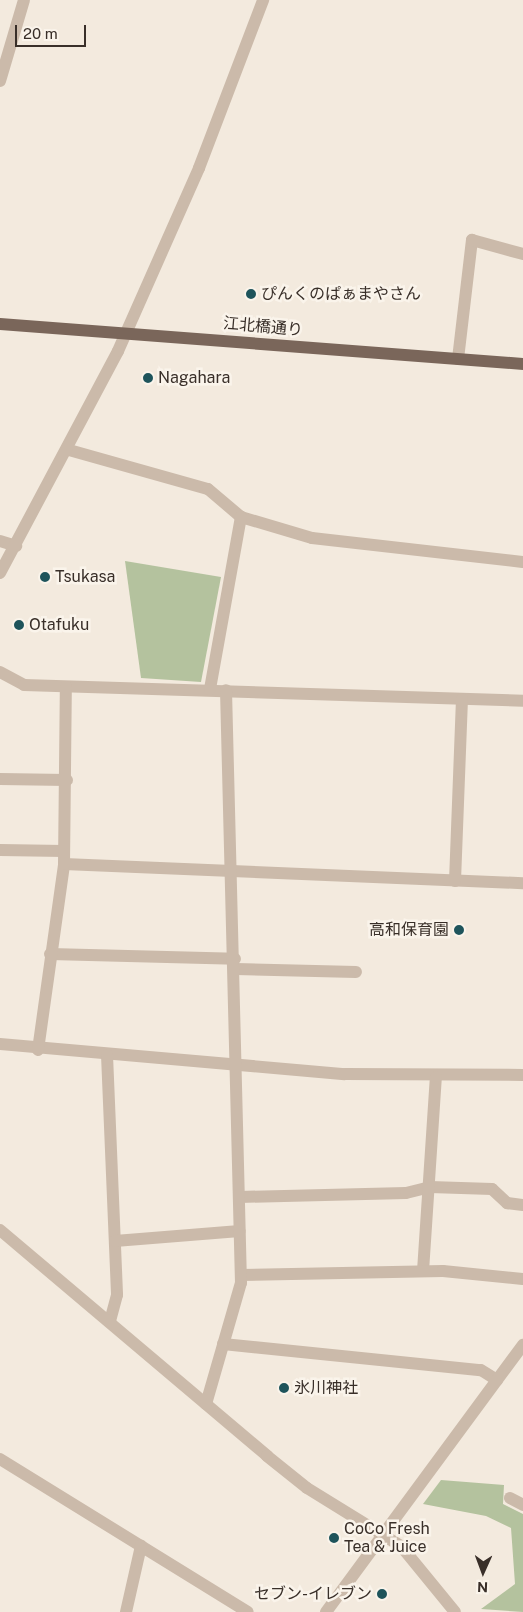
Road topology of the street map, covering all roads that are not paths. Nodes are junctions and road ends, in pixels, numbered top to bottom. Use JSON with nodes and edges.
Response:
{"nodes":[{"id":1,"x":24,"y":0,"type":"edge"},
{"id":2,"x":263,"y":0,"type":"edge"},
{"id":3,"x":0,"y":81,"type":"edge"},
{"id":4,"x":523,"y":254,"type":"edge"},
{"id":5,"x":0,"y":324,"type":"edge"},
{"id":6,"x":126,"y":332,"type":"junction"},
{"id":7,"x":458,"y":359,"type":"junction"},
{"id":8,"x":523,"y":364,"type":"edge"},
{"id":9,"x":69,"y":450,"type":"junction"},
{"id":10,"x":242,"y":517,"type":"junction"},
{"id":11,"x":0,"y":540,"type":"edge"},
{"id":12,"x":16,"y":546,"type":"junction"},
{"id":13,"x":523,"y":562,"type":"edge"},
{"id":14,"x":0,"y":573,"type":"edge"},
{"id":15,"x":0,"y":672,"type":"edge"},
{"id":16,"x":66,"y":687,"type":"junction"},
{"id":17,"x":210,"y":689,"type":"junction"},
{"id":18,"x":226,"y":690,"type":"junction"},
{"id":19,"x":522,"y":698,"type":"edge"},
{"id":20,"x":462,"y":699,"type":"junction"},
{"id":21,"x":0,"y":779,"type":"edge"},
{"id":22,"x":67,"y":780,"type":"junction"},
{"id":23,"x":0,"y":850,"type":"edge"},
{"id":24,"x":64,"y":851,"type":"junction"},
{"id":25,"x":64,"y":864,"type":"junction"},
{"id":26,"x":233,"y":870,"type":"junction"},
{"id":27,"x":455,"y":880,"type":"junction"},
{"id":28,"x":523,"y":883,"type":"edge"},
{"id":29,"x":50,"y":954,"type":"junction"},
{"id":30,"x":236,"y":964,"type":"junction"},
{"id":31,"x":356,"y":972,"type":"dead end"},
{"id":32,"x":0,"y":1044,"type":"edge"},
{"id":33,"x":38,"y":1050,"type":"junction"},
{"id":34,"x":106,"y":1055,"type":"junction"},
{"id":35,"x":238,"y":1065,"type":"junction"},
{"id":36,"x":523,"y":1076,"type":"edge"},
{"id":37,"x":436,"y":1077,"type":"junction"},
{"id":38,"x":430,"y":1187,"type":"junction"},
{"id":39,"x":240,"y":1197,"type":"junction"},
{"id":40,"x":523,"y":1205,"type":"edge"},
{"id":41,"x":0,"y":1230,"type":"edge"},
{"id":42,"x":240,"y":1231,"type":"junction"},
{"id":43,"x":115,"y":1241,"type":"junction"},
{"id":44,"x":423,"y":1272,"type":"junction"},
{"id":45,"x":241,"y":1275,"type":"junction"},
{"id":46,"x":523,"y":1279,"type":"edge"},
{"id":47,"x":110,"y":1322,"type":"junction"},
{"id":48,"x":223,"y":1344,"type":"junction"},
{"id":49,"x":523,"y":1345,"type":"edge"},
{"id":50,"x":497,"y":1380,"type":"junction"},
{"id":51,"x":206,"y":1404,"type":"junction"},
{"id":52,"x":0,"y":1459,"type":"edge"},
{"id":53,"x":510,"y":1498,"type":"dead end"},
{"id":54,"x":523,"y":1505,"type":"edge"},
{"id":55,"x":384,"y":1533,"type":"junction"},
{"id":56,"x":140,"y":1546,"type":"junction"},
{"id":57,"x":126,"y":1612,"type":"edge"},
{"id":58,"x":248,"y":1612,"type":"edge"},
{"id":59,"x":326,"y":1612,"type":"edge"},
{"id":60,"x":454,"y":1612,"type":"edge"}],
"edges":[{"from":1,"to":3,"type":"street"},
{"from":2,"to":6,"type":"street"},
{"from":4,"to":7,"type":"street"},
{"from":5,"to":6,"type":"main road","name":"江北橋通り"},
{"from":6,"to":7,"type":"main road","name":"江北橋通り"},
{"from":6,"to":9,"type":"street"},
{"from":7,"to":8,"type":"main road","name":"江北橋通り"},
{"from":9,"to":10,"type":"street"},
{"from":9,"to":12,"type":"street"},
{"from":10,"to":13,"type":"street"},
{"from":10,"to":17,"type":"street"},
{"from":11,"to":12,"type":"street"},
{"from":12,"to":14,"type":"street"},
{"from":15,"to":16,"type":"street"},
{"from":16,"to":17,"type":"street"},
{"from":16,"to":22,"type":"street"},
{"from":17,"to":18,"type":"street"},
{"from":18,"to":20,"type":"street"},
{"from":18,"to":26,"type":"street"},
{"from":19,"to":20,"type":"street"},
{"from":20,"to":27,"type":"street"},
{"from":21,"to":22,"type":"street"},
{"from":22,"to":24,"type":"street"},
{"from":23,"to":24,"type":"street"},
{"from":24,"to":25,"type":"street"},
{"from":25,"to":26,"type":"street"},
{"from":25,"to":29,"type":"street"},
{"from":26,"to":27,"type":"street"},
{"from":26,"to":30,"type":"street"},
{"from":27,"to":28,"type":"street"},
{"from":29,"to":30,"type":"street"},
{"from":29,"to":33,"type":"street"},
{"from":30,"to":31,"type":"street"},
{"from":30,"to":35,"type":"street"},
{"from":32,"to":33,"type":"street"},
{"from":33,"to":34,"type":"street"},
{"from":34,"to":35,"type":"street"},
{"from":34,"to":43,"type":"street"},
{"from":35,"to":37,"type":"street"},
{"from":35,"to":39,"type":"street"},
{"from":36,"to":37,"type":"street"},
{"from":37,"to":38,"type":"street"},
{"from":38,"to":39,"type":"street"},
{"from":38,"to":40,"type":"street"},
{"from":38,"to":44,"type":"street"},
{"from":39,"to":42,"type":"street"},
{"from":41,"to":47,"type":"street"},
{"from":42,"to":43,"type":"street"},
{"from":42,"to":45,"type":"street"},
{"from":43,"to":47,"type":"street"},
{"from":44,"to":45,"type":"street"},
{"from":44,"to":46,"type":"street"},
{"from":45,"to":48,"type":"street"},
{"from":47,"to":51,"type":"street"},
{"from":48,"to":50,"type":"street"},
{"from":48,"to":51,"type":"street"},
{"from":49,"to":50,"type":"street"},
{"from":50,"to":55,"type":"street"},
{"from":51,"to":55,"type":"street"},
{"from":52,"to":56,"type":"street"},
{"from":53,"to":54,"type":"street"},
{"from":55,"to":59,"type":"street"},
{"from":55,"to":60,"type":"street"},
{"from":56,"to":57,"type":"street"},
{"from":56,"to":58,"type":"street"}]}
